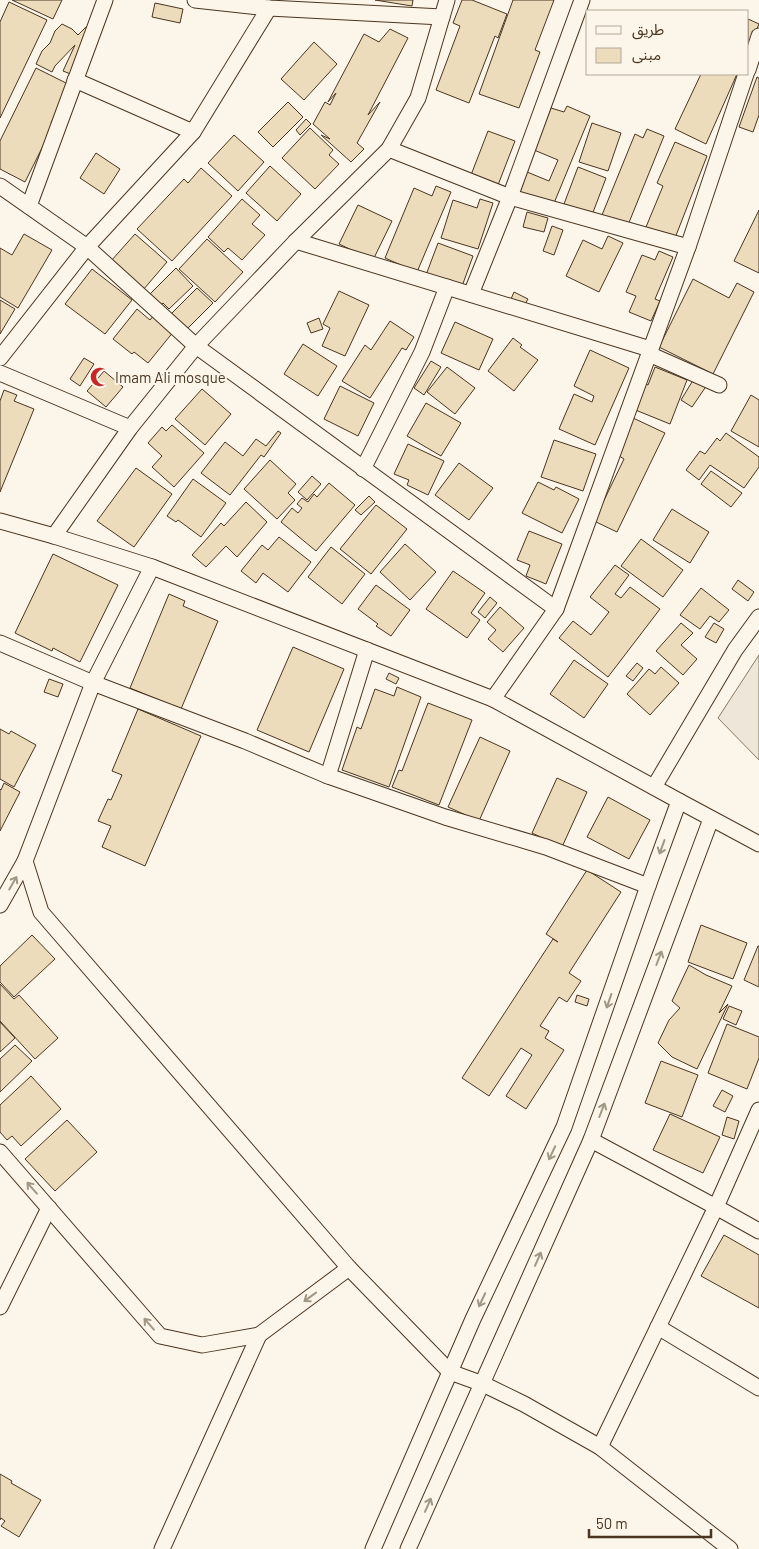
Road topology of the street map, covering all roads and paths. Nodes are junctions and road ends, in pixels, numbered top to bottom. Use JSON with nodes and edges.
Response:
{"nodes":[{"id":1,"x":105,"y":0,"type":"edge"},
{"id":2,"x":195,"y":0,"type":"edge"},
{"id":3,"x":447,"y":0,"type":"edge"},
{"id":4,"x":582,"y":0,"type":"edge"},
{"id":5,"x":269,"y":8,"type":"junction"},
{"id":6,"x":442,"y":17,"type":"junction"},
{"id":7,"x":759,"y":36,"type":"edge"},
{"id":8,"x":749,"y":67,"type":"edge"},
{"id":9,"x":746,"y":75,"type":"edge"},
{"id":10,"x":75,"y":80,"type":"junction"},
{"id":11,"x":193,"y":132,"type":"junction"},
{"id":12,"x":389,"y":149,"type":"junction"},
{"id":13,"x":0,"y":186,"type":"edge"},
{"id":14,"x":510,"y":197,"type":"junction"},
{"id":15,"x":29,"y":206,"type":"junction"},
{"id":16,"x":296,"y":241,"type":"junction"},
{"id":17,"x":87,"y":247,"type":"junction"},
{"id":18,"x":688,"y":247,"type":"junction"},
{"id":19,"x":447,"y":287,"type":"junction"},
{"id":20,"x":471,"y":294,"type":"junction"},
{"id":21,"x":196,"y":346,"type":"junction"},
{"id":22,"x":650,"y":352,"type":"junction"},
{"id":23,"x":0,"y":358,"type":"edge"},
{"id":24,"x":0,"y":373,"type":"edge"},
{"id":25,"x":719,"y":385,"type":"dead end"},
{"id":26,"x":130,"y":428,"type":"junction"},
{"id":27,"x":363,"y":469,"type":"junction"},
{"id":28,"x":0,"y":521,"type":"edge"},
{"id":29,"x":54,"y":536,"type":"junction"},
{"id":30,"x":152,"y":567,"type":"junction"},
{"id":31,"x":556,"y":609,"type":"junction"},
{"id":32,"x":759,"y":617,"type":"edge"},
{"id":33,"x":0,"y":643,"type":"edge"},
{"id":34,"x":367,"y":650,"type":"junction"},
{"id":35,"x":93,"y":683,"type":"junction"},
{"id":36,"x":493,"y":699,"type":"junction"},
{"id":37,"x":328,"y":776,"type":"junction"},
{"id":38,"x":654,"y":788,"type":"junction"},
{"id":39,"x":679,"y":801,"type":"junction"},
{"id":40,"x":711,"y":819,"type":"junction"},
{"id":41,"x":759,"y":844,"type":"edge"},
{"id":42,"x":25,"y":861,"type":"junction"},
{"id":43,"x":648,"y":886,"type":"junction"},
{"id":44,"x":0,"y":905,"type":"edge"},
{"id":45,"x":759,"y":1110,"type":"edge"},
{"id":46,"x":591,"y":1140,"type":"junction"},
{"id":47,"x":0,"y":1152,"type":"edge"},
{"id":48,"x":716,"y":1207,"type":"junction"},
{"id":49,"x":49,"y":1208,"type":"junction"},
{"id":50,"x":759,"y":1230,"type":"edge"},
{"id":51,"x":349,"y":1268,"type":"junction"},
{"id":52,"x":0,"y":1307,"type":"edge"},
{"id":53,"x":658,"y":1327,"type":"junction"},
{"id":54,"x":259,"y":1335,"type":"junction"},
{"id":55,"x":450,"y":1372,"type":"junction"},
{"id":56,"x":483,"y":1384,"type":"junction"},
{"id":57,"x":759,"y":1388,"type":"edge"},
{"id":58,"x":600,"y":1447,"type":"junction"},
{"id":59,"x":162,"y":1549,"type":"edge"},
{"id":60,"x":373,"y":1549,"type":"edge"},
{"id":61,"x":408,"y":1549,"type":"edge"},
{"id":62,"x":730,"y":1549,"type":"edge"}],
"edges":[{"from":1,"to":10,"type":"street"},
{"from":2,"to":5,"type":"street"},
{"from":3,"to":6,"type":"street"},
{"from":4,"to":14,"type":"street"},
{"from":5,"to":6,"type":"street"},
{"from":5,"to":11,"type":"street"},
{"from":6,"to":12,"type":"street"},
{"from":7,"to":8,"type":"street"},
{"from":9,"to":18,"type":"street"},
{"from":10,"to":11,"type":"street"},
{"from":10,"to":15,"type":"street"},
{"from":11,"to":17,"type":"street"},
{"from":12,"to":14,"type":"street"},
{"from":12,"to":16,"type":"street"},
{"from":13,"to":15,"type":"street"},
{"from":14,"to":18,"type":"street"},
{"from":14,"to":20,"type":"street"},
{"from":15,"to":17,"type":"street"},
{"from":16,"to":19,"type":"street"},
{"from":16,"to":21,"type":"street"},
{"from":17,"to":21,"type":"street"},
{"from":17,"to":23,"type":"street"},
{"from":18,"to":22,"type":"street"},
{"from":19,"to":20,"type":"street"},
{"from":19,"to":27,"type":"street"},
{"from":20,"to":22,"type":"street"},
{"from":21,"to":26,"type":"street"},
{"from":21,"to":27,"type":"street"},
{"from":22,"to":25,"type":"street"},
{"from":22,"to":31,"type":"street"},
{"from":24,"to":26,"type":"street"},
{"from":26,"to":29,"type":"street"},
{"from":27,"to":31,"type":"street"},
{"from":28,"to":29,"type":"street"},
{"from":29,"to":30,"type":"street"},
{"from":30,"to":34,"type":"street"},
{"from":30,"to":35,"type":"street"},
{"from":31,"to":36,"type":"street"},
{"from":32,"to":38,"type":"street"},
{"from":33,"to":35,"type":"street"},
{"from":34,"to":36,"type":"street"},
{"from":34,"to":37,"type":"street"},
{"from":35,"to":37,"type":"street"},
{"from":35,"to":42,"type":"street"},
{"from":36,"to":38,"type":"street"},
{"from":37,"to":43,"type":"street"},
{"from":38,"to":39,"type":"street"},
{"from":39,"to":40,"type":"street"},
{"from":39,"to":43,"type":"street","one_way":true},
{"from":40,"to":41,"type":"street"},
{"from":46,"to":40,"type":"street","one_way":true},
{"from":44,"to":42,"type":"street","one_way":true},
{"from":42,"to":51,"type":"street"},
{"from":43,"to":55,"type":"street","one_way":true},
{"from":45,"to":48,"type":"street"},
{"from":46,"to":48,"type":"street"},
{"from":56,"to":46,"type":"street","one_way":true},
{"from":49,"to":47,"type":"street","one_way":true},
{"from":48,"to":50,"type":"street"},
{"from":48,"to":53,"type":"street"},
{"from":49,"to":52,"type":"street"},
{"from":54,"to":49,"type":"street","one_way":true},
{"from":51,"to":54,"type":"street","one_way":true},
{"from":51,"to":55,"type":"street"},
{"from":53,"to":57,"type":"street"},
{"from":53,"to":58,"type":"street"},
{"from":54,"to":59,"type":"street"},
{"from":55,"to":56,"type":"street"},
{"from":55,"to":60,"type":"street"},
{"from":56,"to":58,"type":"street"},
{"from":61,"to":56,"type":"street","one_way":true},
{"from":58,"to":62,"type":"street"}]}
